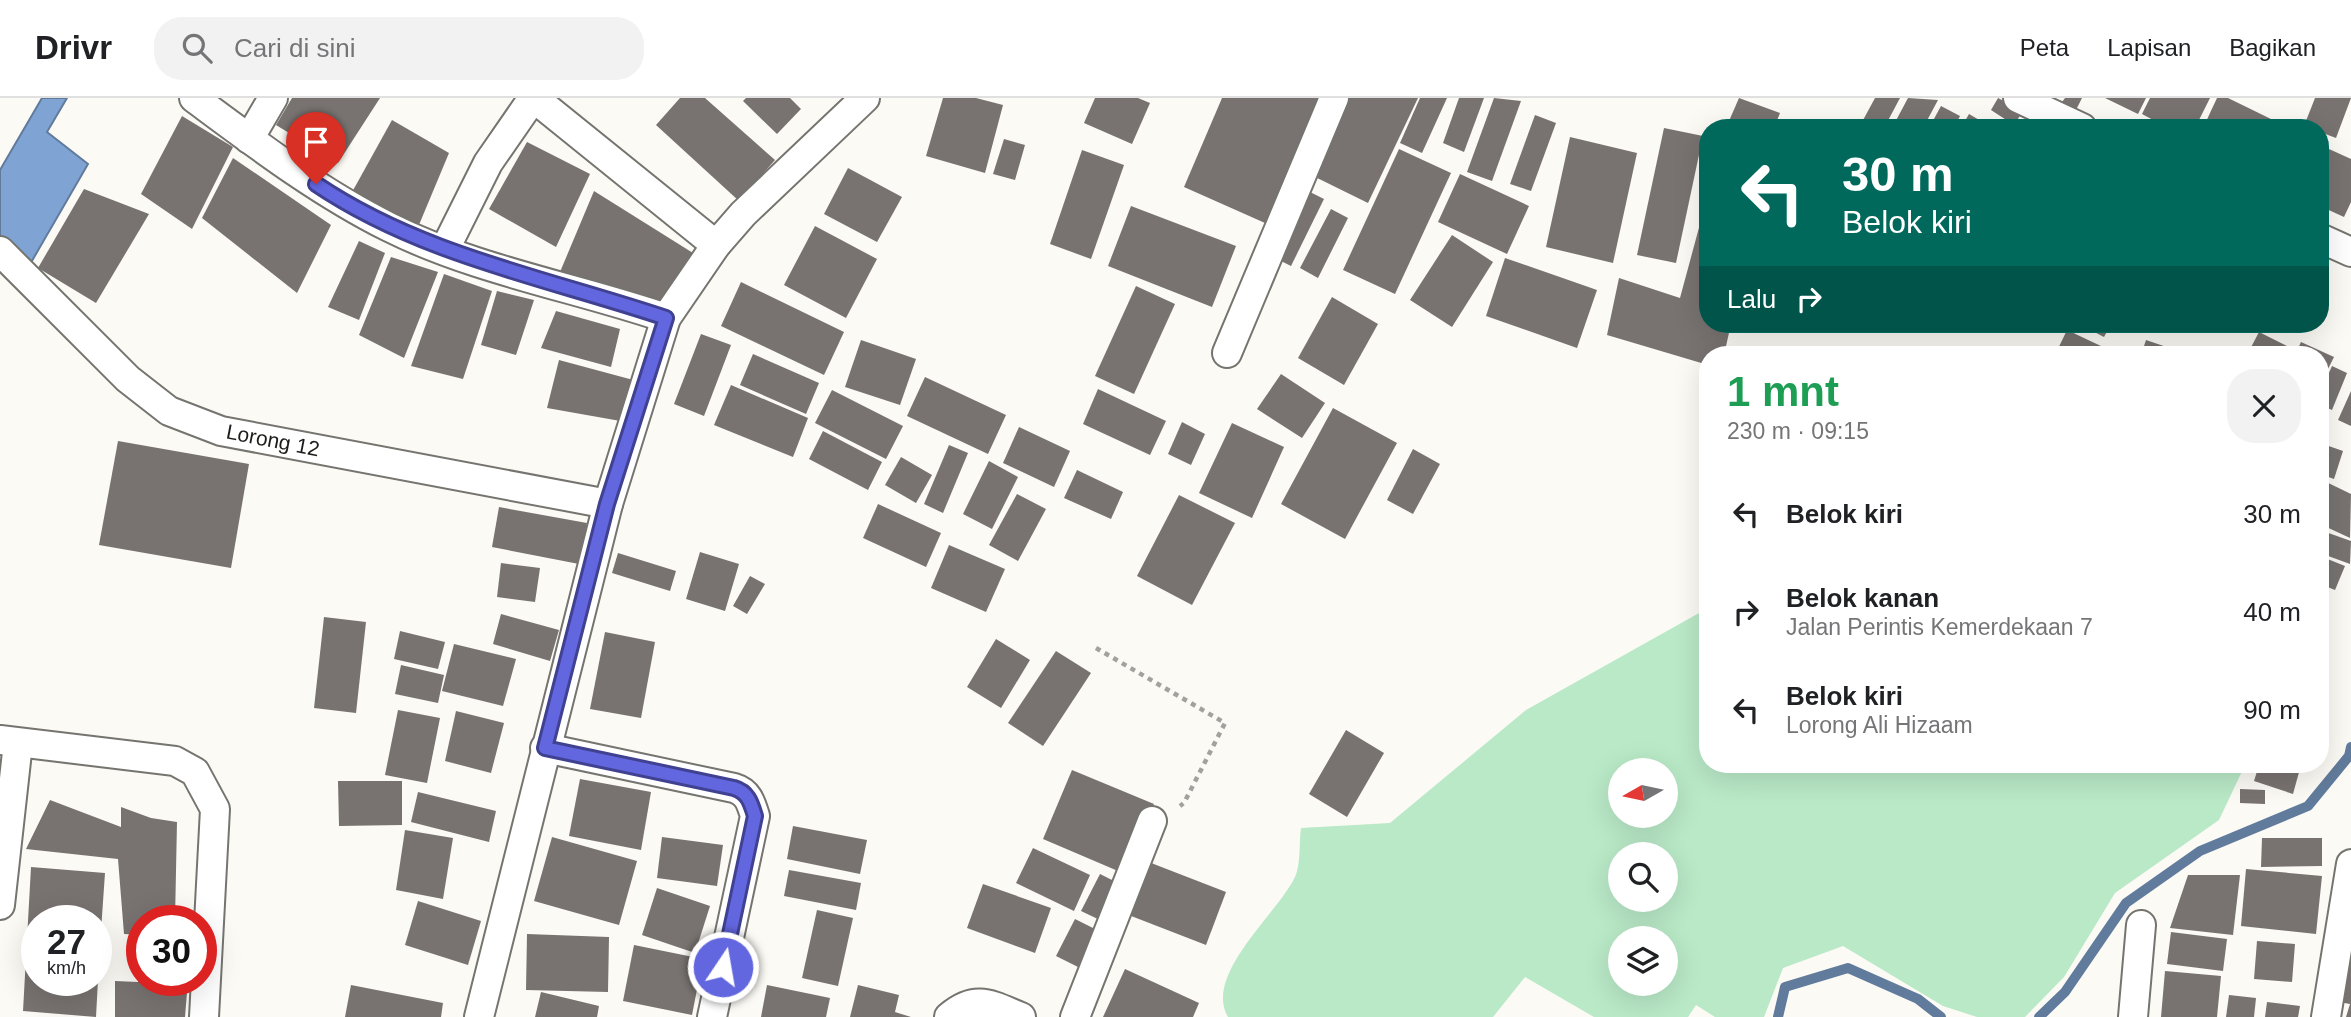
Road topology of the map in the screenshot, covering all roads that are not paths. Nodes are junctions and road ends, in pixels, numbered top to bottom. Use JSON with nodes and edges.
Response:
{"nodes":[{"id":1,"x":194,"y":98,"type":"edge"},
{"id":2,"x":273,"y":98,"type":"edge"},
{"id":3,"x":533,"y":98,"type":"edge"},
{"id":4,"x":865,"y":98,"type":"edge"},
{"id":5,"x":1334,"y":98,"type":"edge"},
{"id":6,"x":2018,"y":98,"type":"edge"},
{"id":7,"x":2063,"y":119,"type":"edge"},
{"id":8,"x":249,"y":139,"type":"junction"},
{"id":9,"x":2329,"y":242,"type":"edge"},
{"id":10,"x":716,"y":245,"type":"junction"},
{"id":11,"x":445,"y":249,"type":"junction"},
{"id":12,"x":0,"y":251,"type":"edge"},
{"id":13,"x":2351,"y":252,"type":"edge"},
{"id":14,"x":666,"y":318,"type":"junction"},
{"id":15,"x":1227,"y":353,"type":"dead end"},
{"id":16,"x":607,"y":504,"type":"junction"},
{"id":17,"x":9,"y":741,"type":"edge"},
{"id":18,"x":545,"y":748,"type":"junction"},
{"id":19,"x":1152,"y":821,"type":"road end"},
{"id":20,"x":2351,"y":864,"type":"edge"},
{"id":21,"x":0,"y":905,"type":"edge"},
{"id":22,"x":2141,"y":925,"type":"dead end"},
{"id":23,"x":204,"y":1017,"type":"edge"},
{"id":24,"x":479,"y":1017,"type":"edge"},
{"id":25,"x":712,"y":1017,"type":"edge"},
{"id":26,"x":949,"y":1017,"type":"edge"},
{"id":27,"x":1021,"y":1017,"type":"edge"},
{"id":28,"x":1075,"y":1017,"type":"edge"},
{"id":29,"x":2133,"y":1017,"type":"edge"},
{"id":30,"x":2326,"y":1017,"type":"edge"}],
"edges":[{"from":1,"to":8,"type":"street"},
{"from":2,"to":8,"type":"street"},
{"from":3,"to":10,"type":"street"},
{"from":3,"to":11,"type":"street"},
{"from":4,"to":10,"type":"street"},
{"from":5,"to":15,"type":"street"},
{"from":6,"to":7,"type":"street"},
{"from":8,"to":11,"type":"street"},
{"from":9,"to":13,"type":"street"},
{"from":10,"to":14,"type":"street"},
{"from":11,"to":14,"type":"street"},
{"from":12,"to":16,"type":"street","name":"Lorong 12"},
{"from":14,"to":16,"type":"street"},
{"from":16,"to":18,"type":"street"},
{"from":17,"to":21,"type":"street"},
{"from":17,"to":23,"type":"street"},
{"from":18,"to":24,"type":"street"},
{"from":18,"to":25,"type":"street"},
{"from":19,"to":28,"type":"street"},
{"from":20,"to":30,"type":"street"},
{"from":22,"to":29,"type":"street"},
{"from":26,"to":27,"type":"street"}]}
